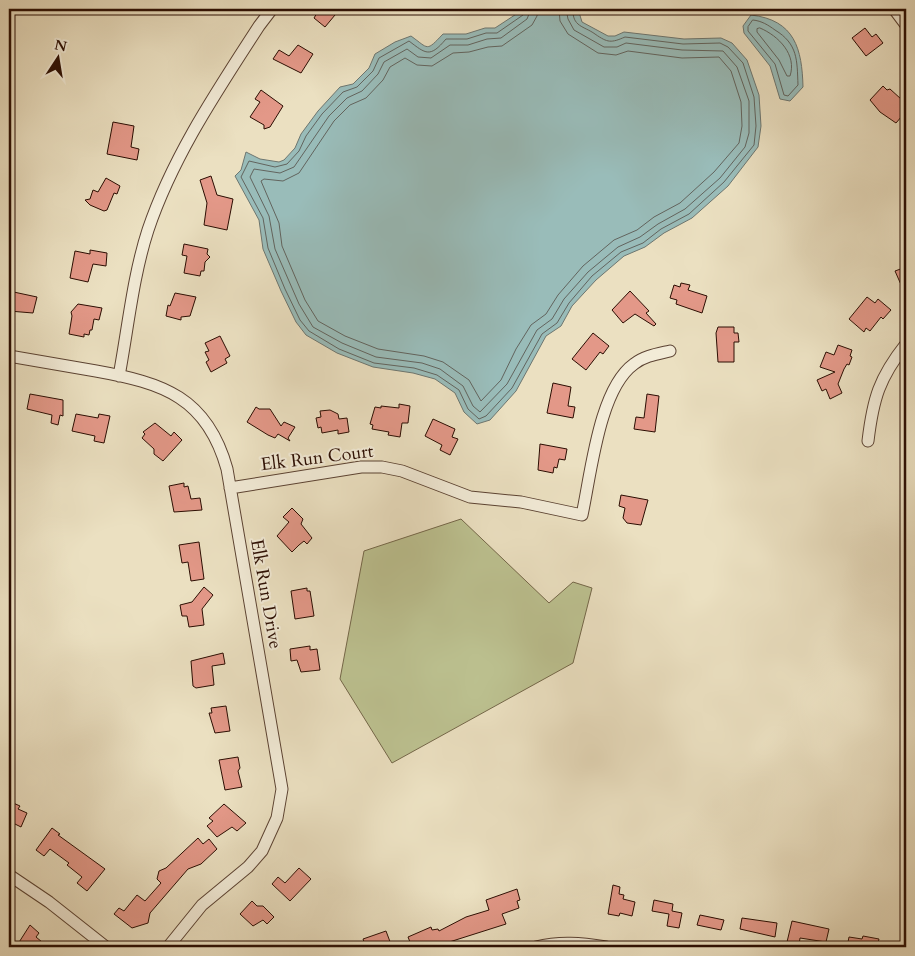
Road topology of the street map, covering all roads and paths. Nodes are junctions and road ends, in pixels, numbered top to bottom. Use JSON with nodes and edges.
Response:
{"nodes":[{"id":1,"x":272,"y":9,"type":"edge"},
{"id":2,"x":894,"y":9,"type":"edge"},
{"id":3,"x":906,"y":24,"type":"edge"},
{"id":4,"x":906,"y":344,"type":"edge"},
{"id":5,"x":670,"y":351,"type":"dead end"},
{"id":6,"x":9,"y":356,"type":"edge"},
{"id":7,"x":119,"y":376,"type":"junction"},
{"id":8,"x":868,"y":441,"type":"dead end"},
{"id":9,"x":230,"y":488,"type":"junction"},
{"id":10,"x":9,"y":875,"type":"edge"},
{"id":11,"x":106,"y":947,"type":"edge"},
{"id":12,"x":168,"y":947,"type":"edge"},
{"id":13,"x":536,"y":947,"type":"edge"},
{"id":14,"x":606,"y":947,"type":"edge"}],
"edges":[{"from":1,"to":7,"type":"street"},
{"from":2,"to":3,"type":"street"},
{"from":4,"to":8,"type":"street"},
{"from":5,"to":9,"type":"street","name":"Elk Run Court"},
{"from":6,"to":7,"type":"street","name":"Elk Run Drive"},
{"from":7,"to":9,"type":"street","name":"Elk Run Drive"},
{"from":9,"to":12,"type":"street","name":"Elk Run Drive"},
{"from":10,"to":11,"type":"street"},
{"from":13,"to":14,"type":"street"}]}
